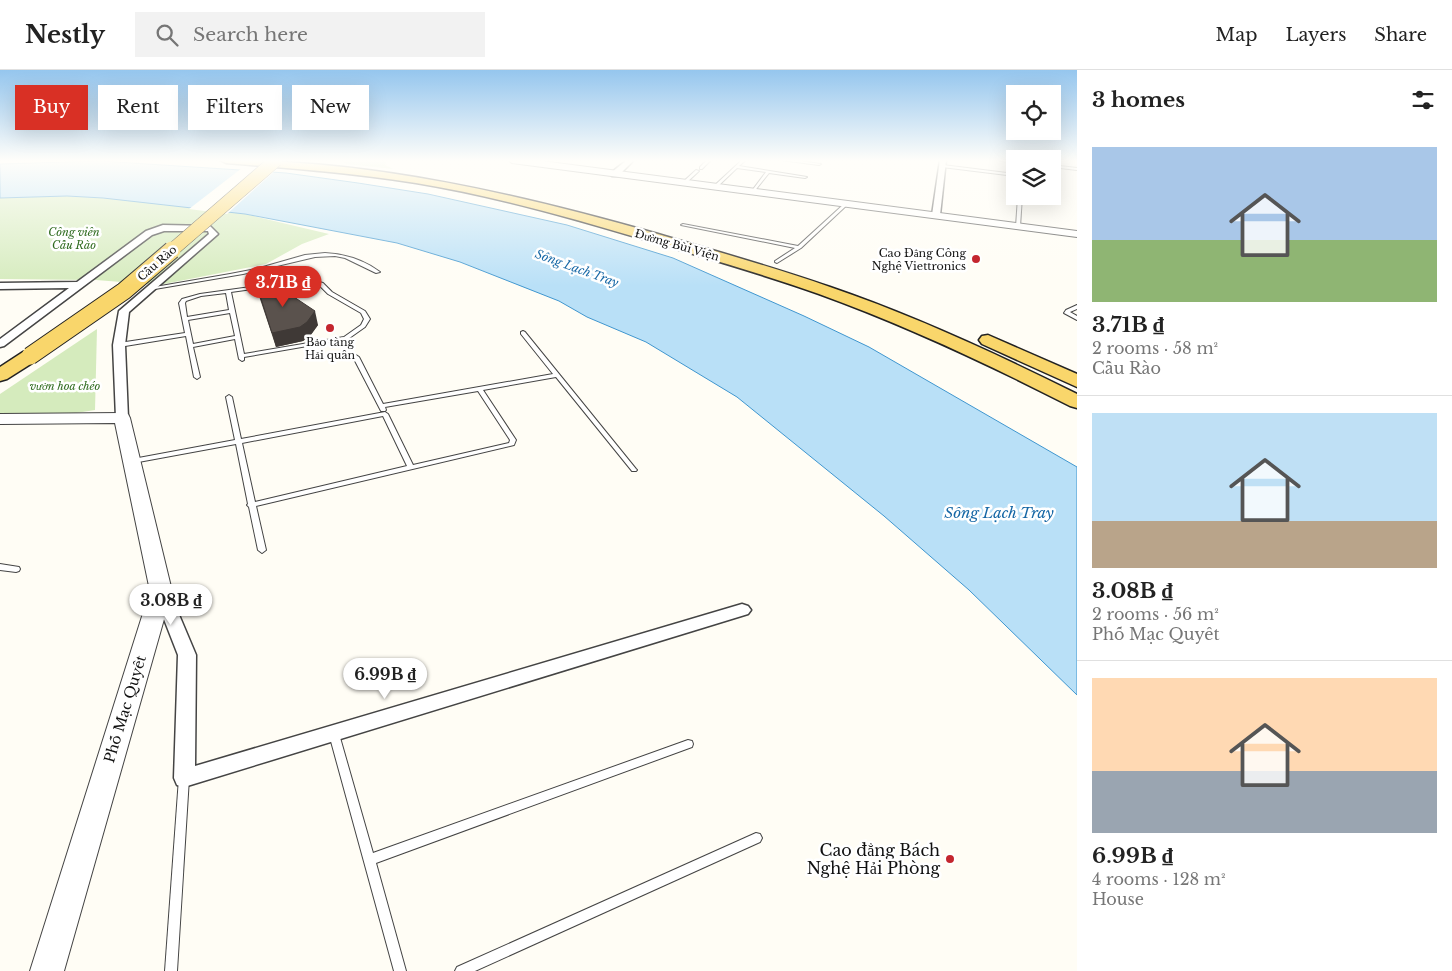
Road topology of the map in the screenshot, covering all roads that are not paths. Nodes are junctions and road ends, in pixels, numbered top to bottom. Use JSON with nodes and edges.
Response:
{"nodes":[{"id":1,"x":211,"y":202,"type":"edge"},
{"id":2,"x":227,"y":202,"type":"edge"},
{"id":3,"x":525,"y":202,"type":"edge"},
{"id":4,"x":543,"y":202,"type":"edge"},
{"id":5,"x":563,"y":202,"type":"edge"},
{"id":6,"x":824,"y":202,"type":"edge"},
{"id":7,"x":938,"y":202,"type":"edge"},
{"id":8,"x":845,"y":205,"type":"junction"},
{"id":9,"x":1019,"y":205,"type":"edge"},
{"id":10,"x":936,"y":215,"type":"junction"},
{"id":11,"x":683,"y":225,"type":"dead end"},
{"id":12,"x":1018,"y":226,"type":"junction"},
{"id":13,"x":1077,"y":234,"type":"edge"},
{"id":14,"x":800,"y":247,"type":"junction"},
{"id":15,"x":777,"y":262,"type":"junction"},
{"id":16,"x":378,"y":272,"type":"dead end"},
{"id":17,"x":79,"y":285,"type":"junction"},
{"id":18,"x":0,"y":286,"type":"edge"},
{"id":19,"x":150,"y":289,"type":"junction"},
{"id":20,"x":228,"y":291,"type":"junction"},
{"id":21,"x":1077,"y":307,"type":"edge"},
{"id":22,"x":232,"y":311,"type":"junction"},
{"id":23,"x":924,"y":314,"type":"dead end"},
{"id":24,"x":1077,"y":318,"type":"edge"},
{"id":25,"x":185,"y":319,"type":"junction"},
{"id":26,"x":523,"y":333,"type":"dead end"},
{"id":27,"x":188,"y":334,"type":"junction"},
{"id":28,"x":974,"y":334,"type":"dead end"},
{"id":29,"x":238,"y":337,"type":"junction"},
{"id":30,"x":119,"y":345,"type":"junction"},
{"id":31,"x":190,"y":346,"type":"junction"},
{"id":32,"x":4,"y":351,"type":"edge"},
{"id":33,"x":356,"y":357,"type":"dead end"},
{"id":34,"x":0,"y":375,"type":"edge"},
{"id":35,"x":557,"y":375,"type":"junction"},
{"id":36,"x":197,"y":377,"type":"dead end"},
{"id":37,"x":1077,"y":381,"type":"edge"},
{"id":38,"x":479,"y":388,"type":"junction"},
{"id":39,"x":1077,"y":391,"type":"edge"},
{"id":40,"x":230,"y":397,"type":"dead end"},
{"id":41,"x":1077,"y":402,"type":"edge"},
{"id":42,"x":381,"y":406,"type":"junction"},
{"id":43,"x":385,"y":414,"type":"junction"},
{"id":44,"x":122,"y":418,"type":"junction"},
{"id":45,"x":0,"y":419,"type":"edge"},
{"id":46,"x":239,"y":441,"type":"junction"},
{"id":47,"x":133,"y":462,"type":"junction"},
{"id":48,"x":411,"y":468,"type":"junction"},
{"id":49,"x":634,"y":470,"type":"dead end"},
{"id":50,"x":251,"y":506,"type":"junction"},
{"id":51,"x":262,"y":550,"type":"dead end"},
{"id":52,"x":0,"y":567,"type":"edge"},
{"id":53,"x":16,"y":569,"type":"dead end"},
{"id":54,"x":161,"y":591,"type":"junction"},
{"id":55,"x":742,"y":610,"type":"dead end"},
{"id":56,"x":334,"y":734,"type":"junction"},
{"id":57,"x":688,"y":744,"type":"dead end"},
{"id":58,"x":184,"y":778,"type":"junction"},
{"id":59,"x":756,"y":838,"type":"dead end"},
{"id":60,"x":369,"y":860,"type":"junction"},
{"id":61,"x":46,"y":971,"type":"edge"},
{"id":62,"x":171,"y":971,"type":"edge"},
{"id":63,"x":400,"y":971,"type":"edge"},
{"id":64,"x":461,"y":971,"type":"edge"}],
"edges":[{"from":1,"to":32,"type":"main road","name":"Cầu Rào"},
{"from":2,"to":34,"type":"main road","name":"Cầu Rào","bridge":true},
{"from":3,"to":41,"type":"main road","name":"Đường Bùi Viện"},
{"from":4,"to":39,"type":"main road","name":"Đường Bùi Viện"},
{"from":5,"to":15,"type":"main road","name":"Đường Bùi Viện"},
{"from":6,"to":8,"type":"street"},
{"from":7,"to":10,"type":"street"},
{"from":8,"to":10,"type":"street"},
{"from":8,"to":14,"type":"lane"},
{"from":9,"to":12,"type":"lane"},
{"from":10,"to":12,"type":"street"},
{"from":11,"to":14,"type":"lane"},
{"from":12,"to":13,"type":"street"},
{"from":14,"to":15,"type":"lane"},
{"from":15,"to":23,"type":"main road","name":"Đường Bùi Viện"},
{"from":16,"to":19,"type":"lane"},
{"from":17,"to":18,"type":"street"},
{"from":17,"to":19,"type":"street"},
{"from":17,"to":32,"type":"street"},
{"from":19,"to":30,"type":"street"},
{"from":20,"to":22,"type":"lane"},
{"from":20,"to":25,"type":"lane"},
{"from":20,"to":29,"type":"lane"},
{"from":21,"to":24,"type":"lane"},
{"from":22,"to":25,"type":"lane"},
{"from":22,"to":29,"type":"lane"},
{"from":25,"to":27,"type":"lane"},
{"from":26,"to":35,"type":"lane"},
{"from":27,"to":30,"type":"lane"},
{"from":27,"to":31,"type":"lane"},
{"from":28,"to":37,"type":"main road"},
{"from":29,"to":31,"type":"lane"},
{"from":30,"to":44,"type":"street"},
{"from":31,"to":36,"type":"lane"},
{"from":33,"to":42,"type":"lane"},
{"from":35,"to":38,"type":"lane"},
{"from":35,"to":49,"type":"lane"},
{"from":38,"to":42,"type":"lane"},
{"from":38,"to":48,"type":"lane"},
{"from":40,"to":46,"type":"lane"},
{"from":42,"to":43,"type":"lane"},
{"from":43,"to":46,"type":"lane"},
{"from":43,"to":48,"type":"lane"},
{"from":44,"to":45,"type":"street"},
{"from":44,"to":47,"type":"street","name":"Phố Mạc Quyêt"},
{"from":46,"to":47,"type":"lane"},
{"from":46,"to":50,"type":"lane"},
{"from":47,"to":54,"type":"street","name":"Phố Mạc Quyêt"},
{"from":48,"to":50,"type":"lane"},
{"from":50,"to":51,"type":"lane"},
{"from":52,"to":53,"type":"lane"},
{"from":54,"to":58,"type":"street"},
{"from":54,"to":61,"type":"street","name":"Phố Mạc Quyêt"},
{"from":55,"to":56,"type":"street"},
{"from":56,"to":58,"type":"street"},
{"from":56,"to":60,"type":"lane"},
{"from":57,"to":60,"type":"lane"},
{"from":58,"to":62,"type":"lane"},
{"from":59,"to":64,"type":"lane"},
{"from":60,"to":63,"type":"lane"}]}
